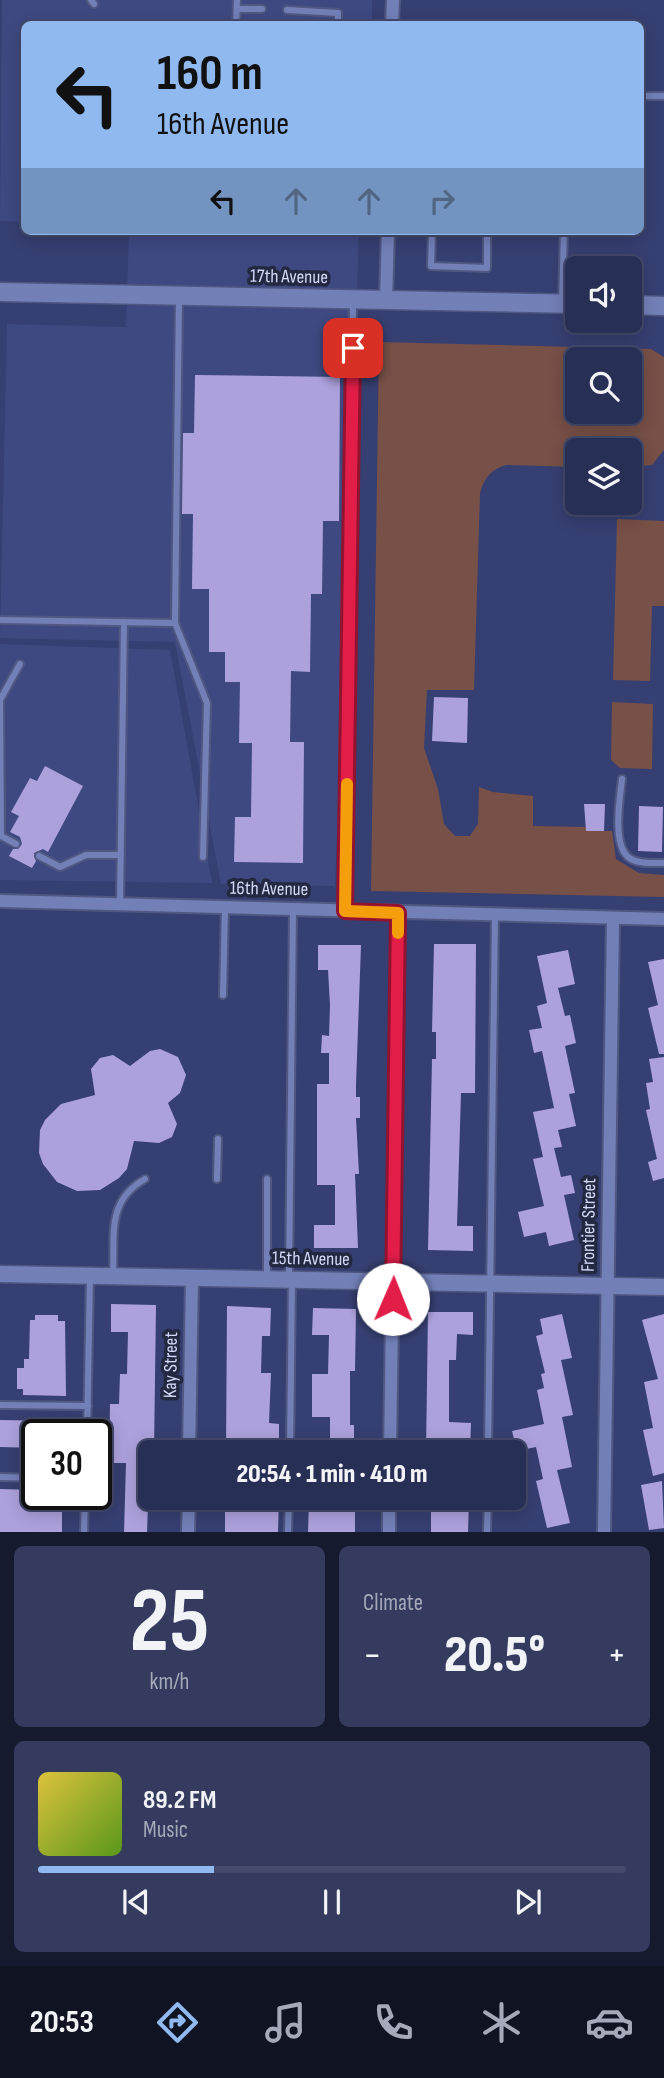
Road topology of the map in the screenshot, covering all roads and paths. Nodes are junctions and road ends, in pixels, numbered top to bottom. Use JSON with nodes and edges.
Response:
{"nodes":[{"id":1,"x":237,"y":0,"type":"edge"},
{"id":2,"x":393,"y":0,"type":"edge"},
{"id":3,"x":237,"y":9,"type":"junction"},
{"id":4,"x":262,"y":9,"type":"dead end"},
{"id":5,"x":287,"y":10,"type":"dead end"},
{"id":6,"x":236,"y":21,"type":"edge"},
{"id":7,"x":338,"y":21,"type":"edge"},
{"id":8,"x":392,"y":21,"type":"edge"},
{"id":9,"x":644,"y":96,"type":"edge"},
{"id":10,"x":664,"y":96,"type":"edge"},
{"id":11,"x":388,"y":235,"type":"edge"},
{"id":12,"x":432,"y":235,"type":"edge"},
{"id":13,"x":487,"y":235,"type":"edge"},
{"id":14,"x":564,"y":235,"type":"edge"},
{"id":15,"x":566,"y":256,"type":"edge"},
{"id":16,"x":0,"y":292,"type":"edge"},
{"id":17,"x":178,"y":296,"type":"junction"},
{"id":18,"x":353,"y":299,"type":"junction"},
{"id":19,"x":386,"y":300,"type":"junction"},
{"id":20,"x":565,"y":304,"type":"edge"},
{"id":21,"x":642,"y":305,"type":"edge"},
{"id":22,"x":664,"y":306,"type":"edge"},
{"id":23,"x":0,"y":620,"type":"edge"},
{"id":24,"x":124,"y":622,"type":"junction"},
{"id":25,"x":174,"y":623,"type":"junction"},
{"id":26,"x":20,"y":664,"type":"dead end"},
{"id":27,"x":622,"y":779,"type":"dead end"},
{"id":28,"x":16,"y":844,"type":"dead end"},
{"id":29,"x":121,"y":855,"type":"junction"},
{"id":30,"x":39,"y":856,"type":"dead end"},
{"id":31,"x":203,"y":857,"type":"dead end"},
{"id":32,"x":664,"y":863,"type":"edge"},
{"id":33,"x":0,"y":901,"type":"edge"},
{"id":34,"x":120,"y":905,"type":"junction"},
{"id":35,"x":225,"y":908,"type":"junction"},
{"id":36,"x":293,"y":909,"type":"junction"},
{"id":37,"x":345,"y":911,"type":"junction"},
{"id":38,"x":398,"y":913,"type":"junction"},
{"id":39,"x":495,"y":915,"type":"junction"},
{"id":40,"x":613,"y":918,"type":"junction"},
{"id":41,"x":664,"y":919,"type":"edge"},
{"id":42,"x":223,"y":996,"type":"dead end"},
{"id":43,"x":218,"y":1139,"type":"dead end"},
{"id":44,"x":145,"y":1179,"type":"dead end"},
{"id":45,"x":217,"y":1179,"type":"dead end"},
{"id":46,"x":267,"y":1179,"type":"dead end"},
{"id":47,"x":0,"y":1273,"type":"edge"},
{"id":48,"x":90,"y":1276,"type":"junction"},
{"id":49,"x":113,"y":1277,"type":"junction"},
{"id":50,"x":192,"y":1279,"type":"junction"},
{"id":51,"x":267,"y":1280,"type":"junction"},
{"id":52,"x":291,"y":1280,"type":"junction"},
{"id":53,"x":393,"y":1282,"type":"junction"},
{"id":54,"x":493,"y":1284,"type":"junction"},
{"id":55,"x":607,"y":1286,"type":"junction"},
{"id":56,"x":664,"y":1287,"type":"edge"},
{"id":57,"x":0,"y":1405,"type":"edge"},
{"id":58,"x":88,"y":1406,"type":"junction"},
{"id":59,"x":88,"y":1419,"type":"edge"},
{"id":60,"x":189,"y":1440,"type":"edge"},
{"id":61,"x":290,"y":1440,"type":"edge"},
{"id":62,"x":390,"y":1440,"type":"edge"},
{"id":63,"x":488,"y":1440,"type":"edge"},
{"id":64,"x":0,"y":1476,"type":"edge"},
{"id":65,"x":21,"y":1477,"type":"edge"},
{"id":66,"x":85,"y":1510,"type":"edge"},
{"id":67,"x":189,"y":1510,"type":"edge"},
{"id":68,"x":289,"y":1510,"type":"edge"},
{"id":69,"x":389,"y":1510,"type":"edge"},
{"id":70,"x":488,"y":1510,"type":"edge"},
{"id":71,"x":84,"y":1532,"type":"edge"},
{"id":72,"x":188,"y":1532,"type":"edge"},
{"id":73,"x":288,"y":1532,"type":"edge"},
{"id":74,"x":389,"y":1532,"type":"edge"},
{"id":75,"x":487,"y":1532,"type":"edge"},
{"id":76,"x":604,"y":1532,"type":"edge"}],
"edges":[{"from":1,"to":3,"type":"lane"},
{"from":2,"to":8,"type":"street"},
{"from":3,"to":4,"type":"lane"},
{"from":3,"to":6,"type":"lane"},
{"from":5,"to":7,"type":"lane"},
{"from":9,"to":10,"type":"lane"},
{"from":11,"to":19,"type":"street"},
{"from":12,"to":13,"type":"lane"},
{"from":14,"to":15,"type":"lane"},
{"from":16,"to":17,"type":"main road","name":"17th Avenue"},
{"from":17,"to":18,"type":"main road","name":"17th Avenue"},
{"from":17,"to":25,"type":"lane"},
{"from":18,"to":19,"type":"main road","name":"17th Avenue"},
{"from":18,"to":37,"type":"lane"},
{"from":19,"to":20,"type":"main road","name":"17th Avenue"},
{"from":21,"to":22,"type":"main road"},
{"from":23,"to":24,"type":"lane"},
{"from":24,"to":25,"type":"lane"},
{"from":24,"to":29,"type":"lane"},
{"from":25,"to":31,"type":"lane"},
{"from":26,"to":28,"type":"lane"},
{"from":27,"to":32,"type":"lane"},
{"from":29,"to":30,"type":"lane"},
{"from":29,"to":34,"type":"lane"},
{"from":33,"to":34,"type":"street","name":"16th Avenue"},
{"from":34,"to":35,"type":"street","name":"16th Avenue"},
{"from":35,"to":36,"type":"street","name":"16th Avenue"},
{"from":35,"to":42,"type":"lane"},
{"from":36,"to":37,"type":"street","name":"16th Avenue"},
{"from":36,"to":52,"type":"lane"},
{"from":37,"to":38,"type":"street","name":"16th Avenue"},
{"from":38,"to":39,"type":"street","name":"16th Avenue"},
{"from":38,"to":53,"type":"street"},
{"from":39,"to":40,"type":"street","name":"16th Avenue"},
{"from":39,"to":54,"type":"lane"},
{"from":40,"to":41,"type":"street","name":"16th Avenue"},
{"from":40,"to":55,"type":"street","name":"Frontier Street"},
{"from":43,"to":45,"type":"lane"},
{"from":44,"to":49,"type":"lane"},
{"from":46,"to":51,"type":"lane"},
{"from":47,"to":48,"type":"street","name":"15th Avenue"},
{"from":48,"to":49,"type":"street","name":"15th Avenue"},
{"from":48,"to":58,"type":"lane"},
{"from":49,"to":50,"type":"street","name":"15th Avenue"},
{"from":50,"to":51,"type":"street","name":"15th Avenue"},
{"from":50,"to":60,"type":"street","name":"Kay Street"},
{"from":51,"to":52,"type":"street","name":"15th Avenue"},
{"from":52,"to":53,"type":"street","name":"15th Avenue"},
{"from":52,"to":61,"type":"lane"},
{"from":53,"to":54,"type":"street","name":"15th Avenue"},
{"from":53,"to":62,"type":"street"},
{"from":54,"to":55,"type":"street","name":"15th Avenue"},
{"from":54,"to":63,"type":"lane"},
{"from":55,"to":56,"type":"street","name":"15th Avenue"},
{"from":55,"to":76,"type":"street","name":"Frontier Street"},
{"from":57,"to":58,"type":"lane"},
{"from":58,"to":59,"type":"lane"},
{"from":64,"to":65,"type":"lane"},
{"from":66,"to":71,"type":"lane"},
{"from":67,"to":72,"type":"street"},
{"from":68,"to":73,"type":"lane"},
{"from":69,"to":74,"type":"street"},
{"from":70,"to":75,"type":"lane"}]}
